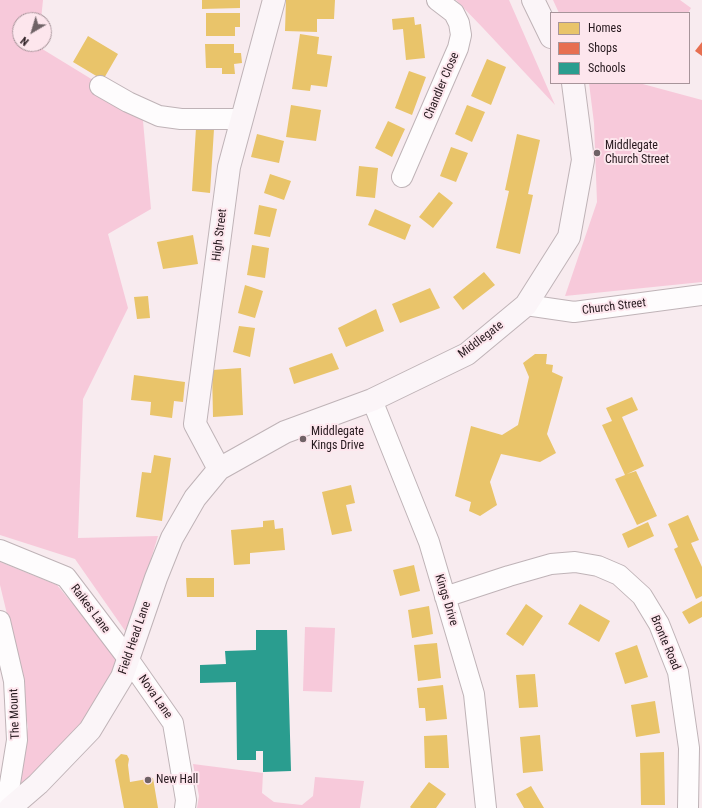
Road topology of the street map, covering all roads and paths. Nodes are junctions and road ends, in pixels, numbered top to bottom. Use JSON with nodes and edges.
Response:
{"nodes":[{"id":1,"x":274,"y":0,"type":"edge"},
{"id":2,"x":437,"y":0,"type":"edge"},
{"id":3,"x":533,"y":0,"type":"edge"},
{"id":4,"x":550,"y":36,"type":"edge"},
{"id":5,"x":573,"y":84,"type":"edge"},
{"id":6,"x":100,"y":86,"type":"dead end"},
{"id":7,"x":242,"y":119,"type":"junction"},
{"id":8,"x":402,"y":177,"type":"dead end"},
{"id":9,"x":702,"y":295,"type":"edge"},
{"id":10,"x":526,"y":305,"type":"junction"},
{"id":11,"x":372,"y":400,"type":"junction"},
{"id":12,"x":219,"y":469,"type":"junction"},
{"id":13,"x":0,"y":550,"type":"edge"},
{"id":14,"x":445,"y":597,"type":"junction"},
{"id":15,"x":0,"y":621,"type":"edge"},
{"id":16,"x":129,"y":660,"type":"junction"},
{"id":17,"x":6,"y":808,"type":"edge"},
{"id":18,"x":10,"y":808,"type":"edge"},
{"id":19,"x":185,"y":808,"type":"edge"},
{"id":20,"x":486,"y":808,"type":"edge"},
{"id":21,"x":688,"y":808,"type":"edge"}],
"edges":[{"from":1,"to":7,"type":"main road","name":"High Street"},
{"from":2,"to":8,"type":"street","name":"Chandler Close"},
{"from":3,"to":4,"type":"main road"},
{"from":5,"to":10,"type":"main road","name":"Middlegate"},
{"from":6,"to":7,"type":"street"},
{"from":7,"to":12,"type":"main road","name":"High Street"},
{"from":9,"to":10,"type":"street","name":"Church Street"},
{"from":10,"to":11,"type":"main road","name":"Middlegate"},
{"from":11,"to":12,"type":"main road","name":"Middlegate"},
{"from":11,"to":14,"type":"street","name":"Kings Drive"},
{"from":12,"to":16,"type":"main road","name":"Field Head Lane"},
{"from":13,"to":16,"type":"street","name":"Raikes Lane"},
{"from":14,"to":20,"type":"street","name":"Kings Drive"},
{"from":14,"to":21,"type":"street","name":"Bronte Road"},
{"from":15,"to":17,"type":"street","name":"The Mount"},
{"from":16,"to":18,"type":"main road","name":"Field Head Lane"},
{"from":16,"to":19,"type":"street","name":"Nova Lane"}]}
